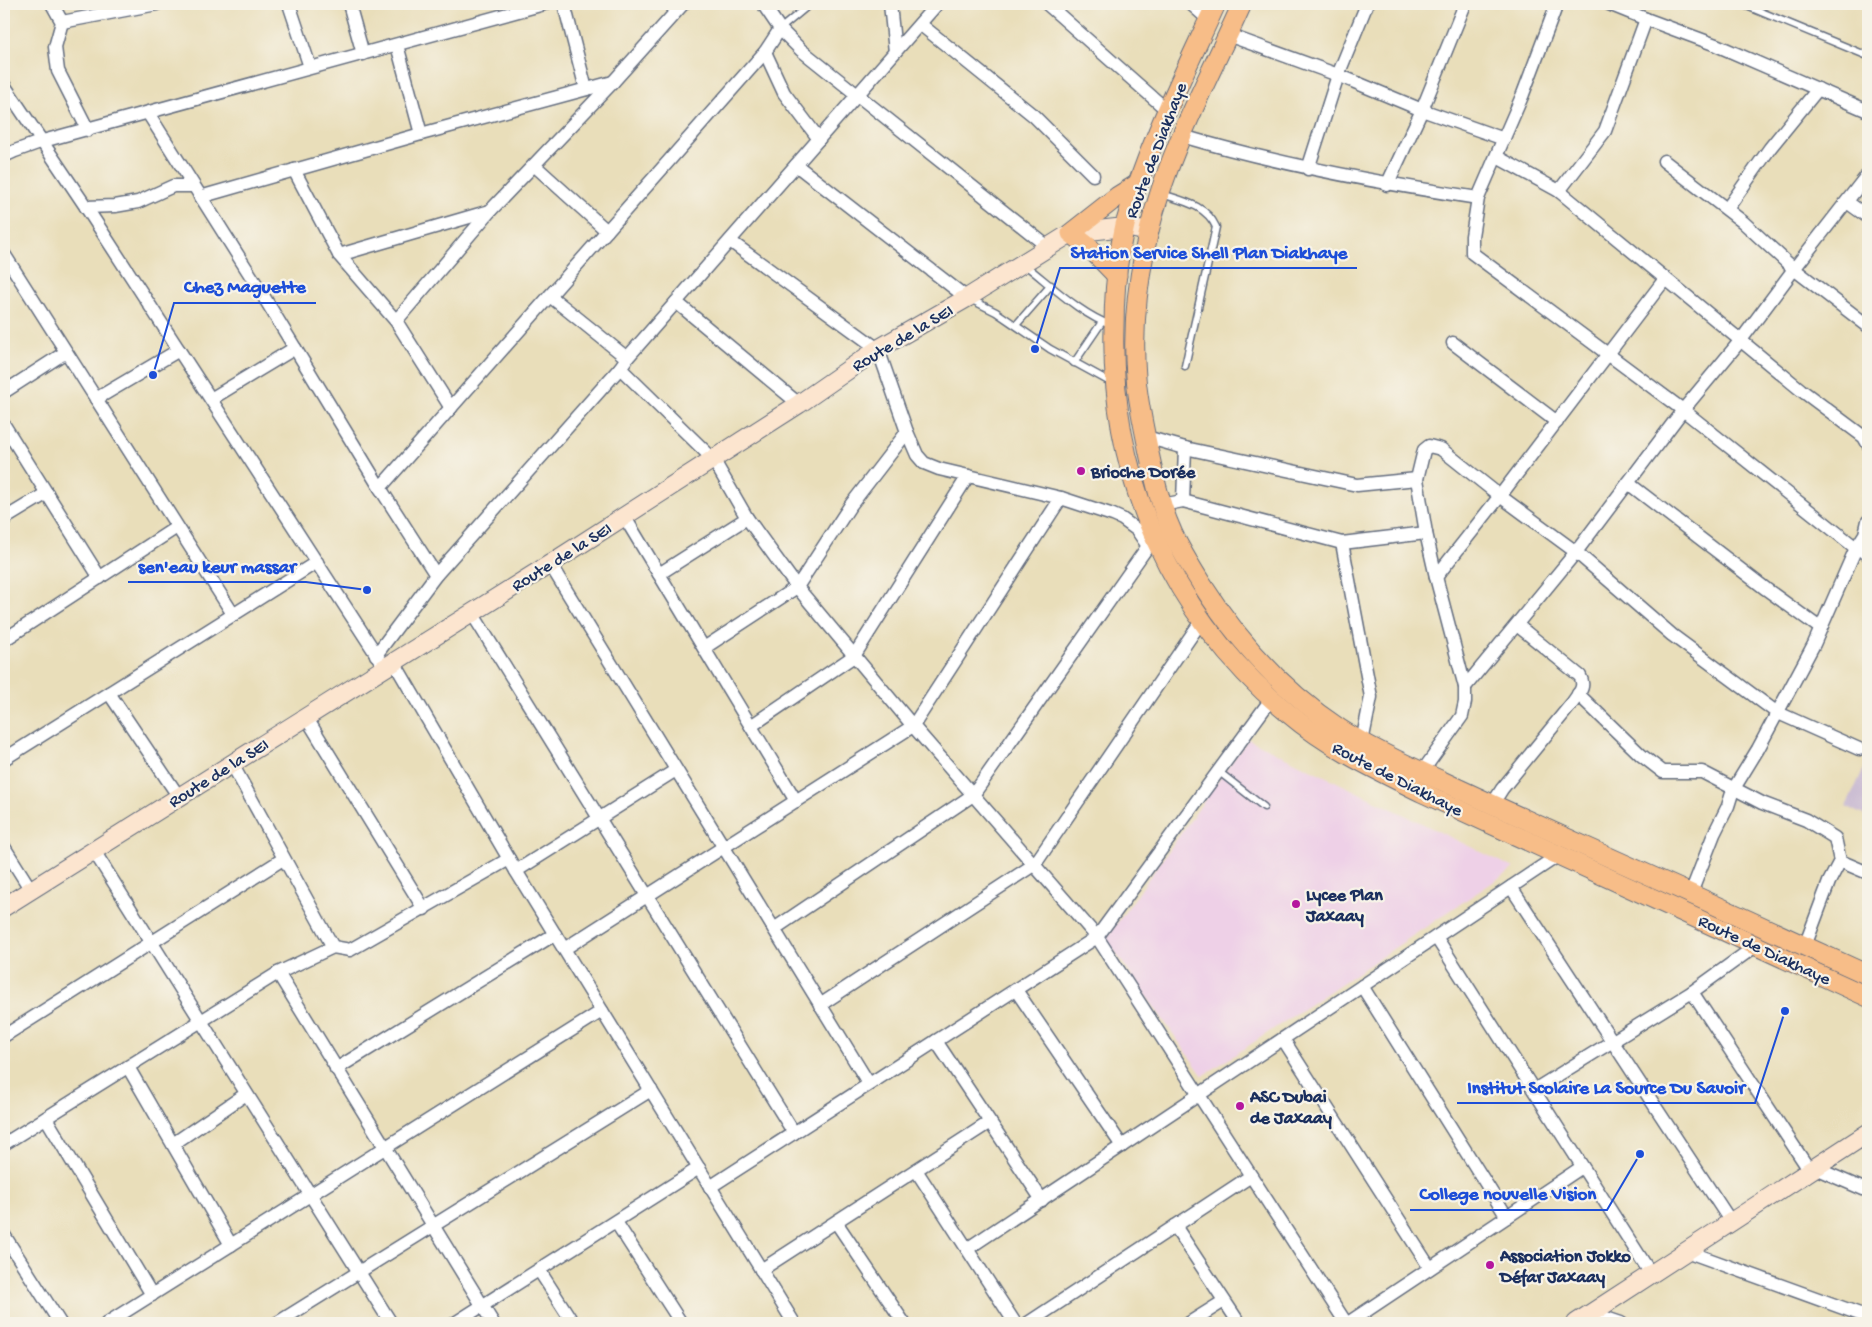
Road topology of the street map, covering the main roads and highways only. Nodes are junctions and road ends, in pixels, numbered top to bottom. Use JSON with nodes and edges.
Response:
{"nodes":[{"id":1,"x":1242,"y":4,"type":"edge"},
{"id":2,"x":1213,"y":12,"type":"edge"},
{"id":3,"x":1139,"y":183,"type":"junction"},
{"id":4,"x":1116,"y":276,"type":"junction"},
{"id":5,"x":1868,"y":975,"type":"edge"},
{"id":6,"x":1868,"y":997,"type":"edge"}],
"edges":[{"from":1,"to":5,"type":"main road","name":"Route de Diakhaye"},
{"from":2,"to":3,"type":"main road","name":"Route de Diakhaye"},
{"from":3,"to":4,"type":"main road","name":"Route de Diakhaye"},
{"from":3,"to":4,"type":"main road"},
{"from":4,"to":6,"type":"main road","name":"Route de Diakhaye"}]}
